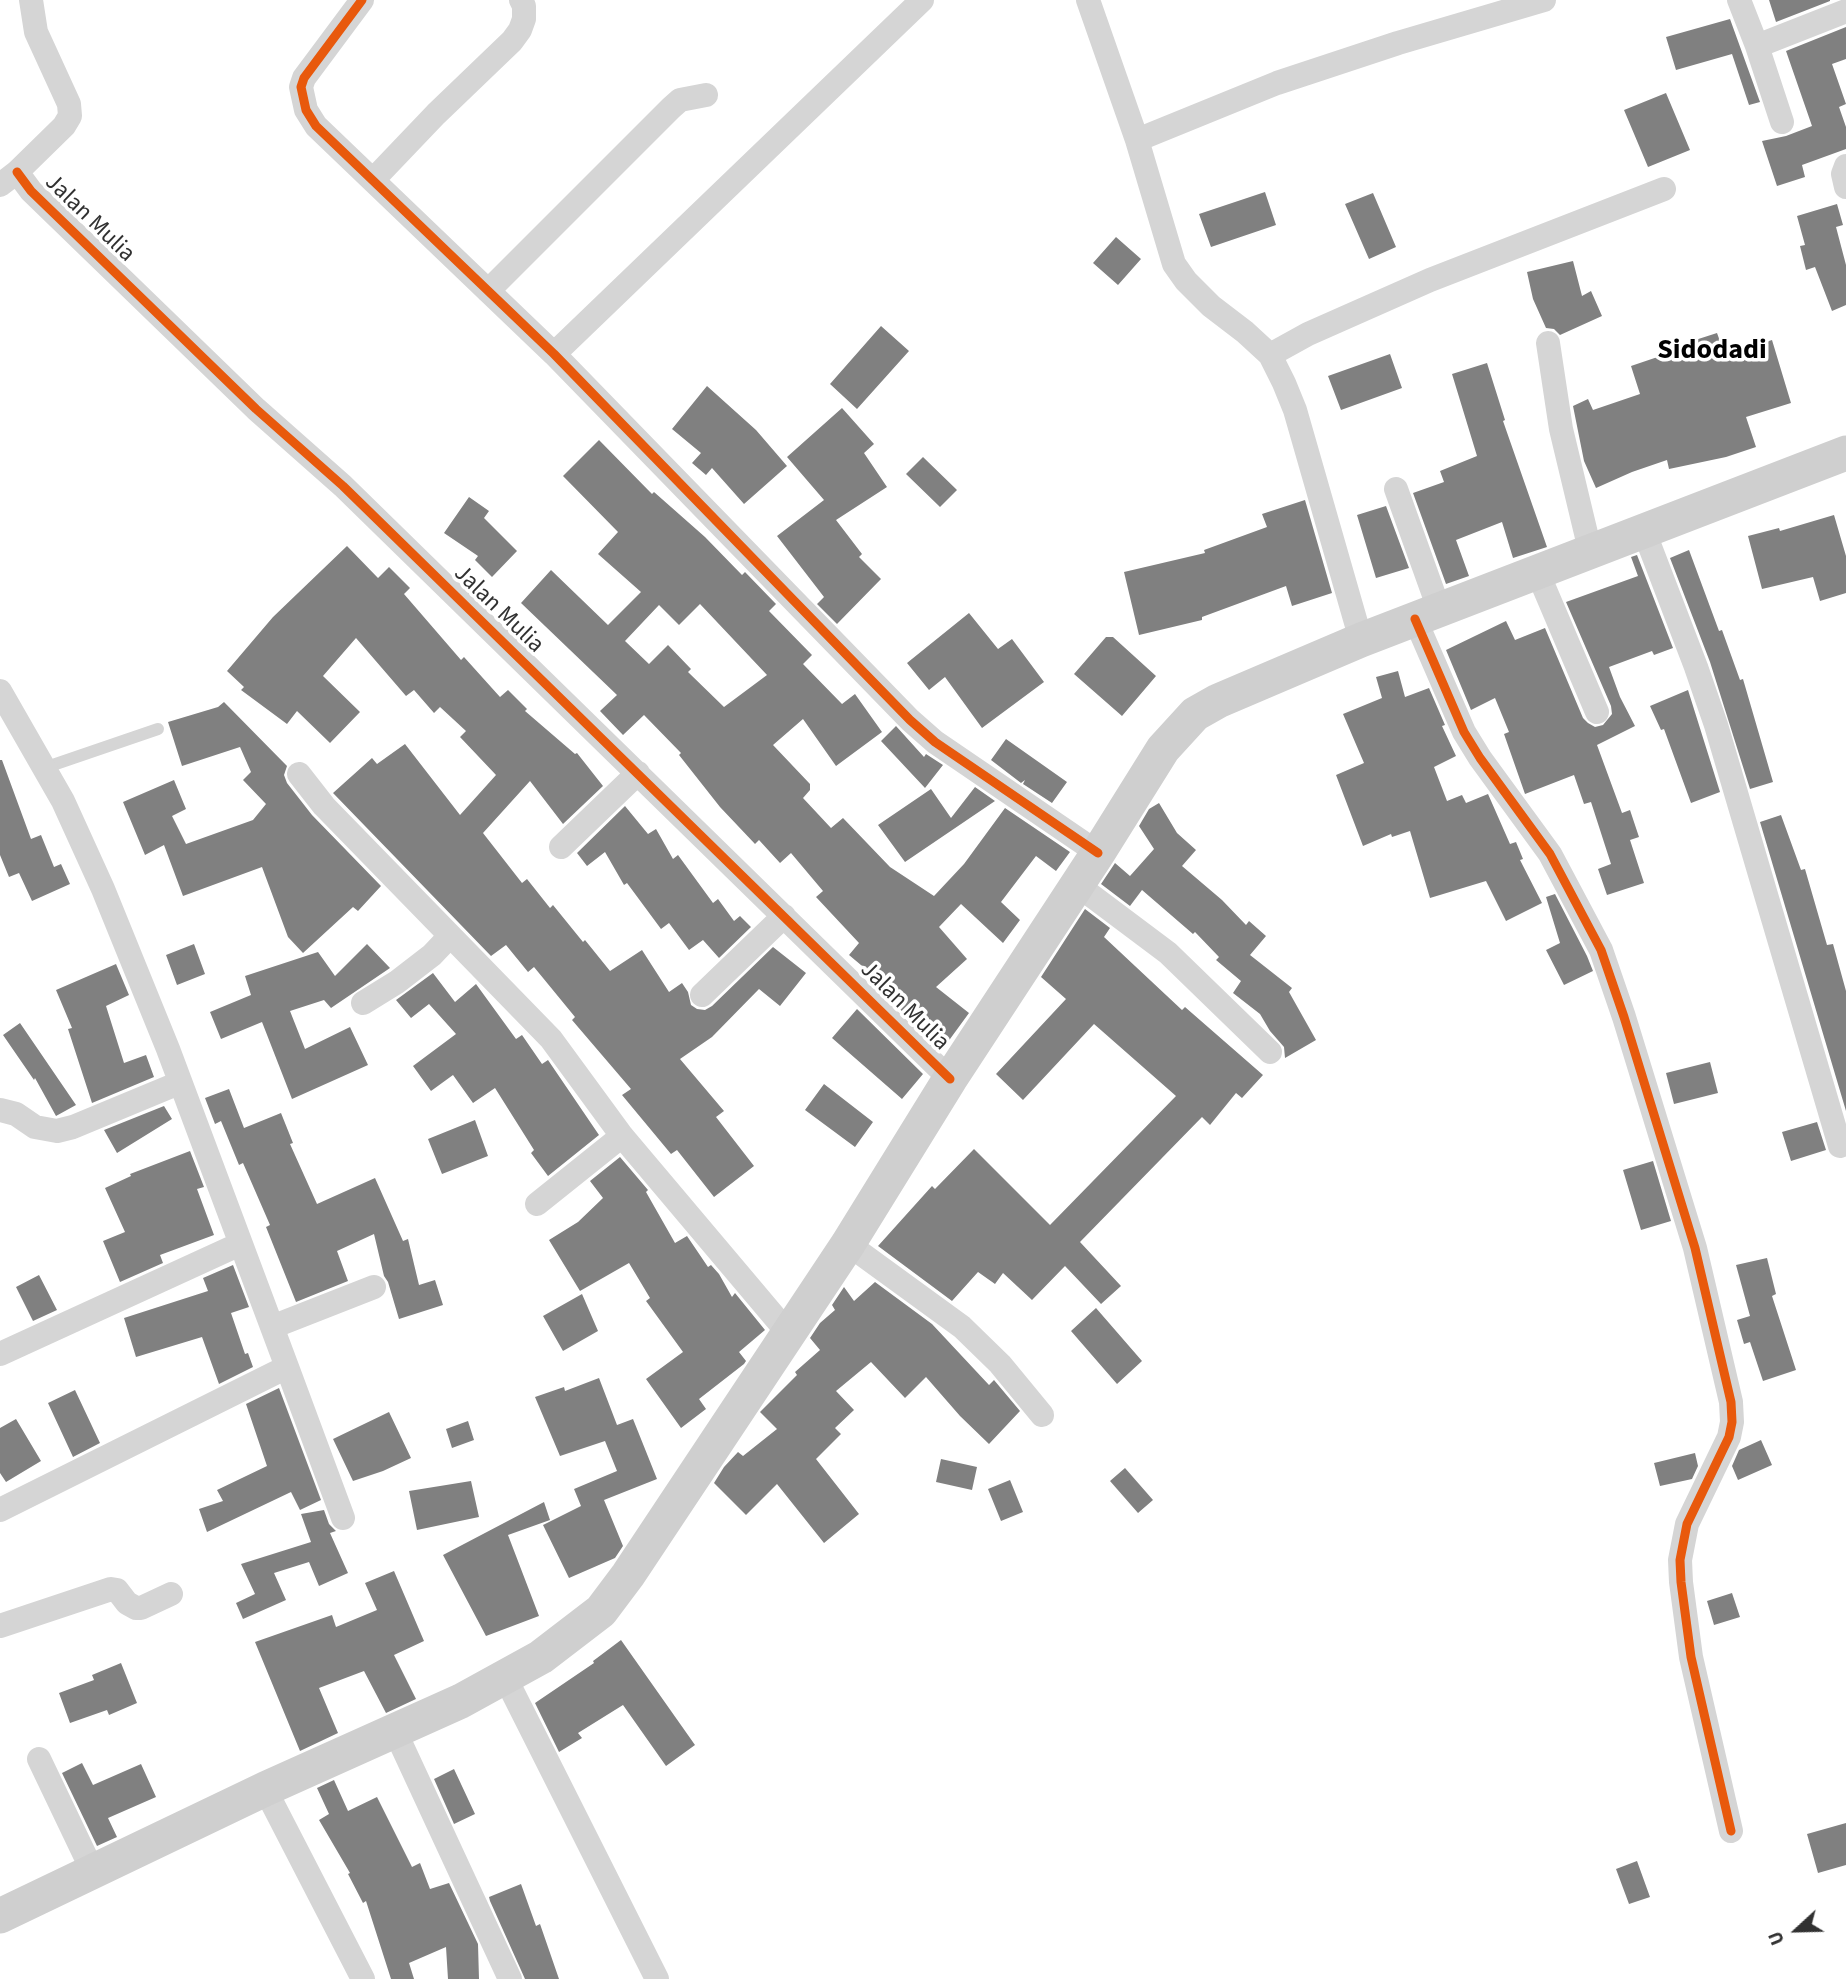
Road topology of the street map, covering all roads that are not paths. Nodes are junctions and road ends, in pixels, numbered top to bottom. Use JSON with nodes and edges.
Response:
{"nodes":[{"id":1,"x":31,"y":0,"type":"edge"},
{"id":2,"x":362,"y":0,"type":"edge"},
{"id":3,"x":521,"y":0,"type":"edge"},
{"id":4,"x":922,"y":0,"type":"edge"},
{"id":5,"x":1088,"y":0,"type":"edge"},
{"id":6,"x":1544,"y":0,"type":"edge"},
{"id":7,"x":1740,"y":0,"type":"edge"},
{"id":8,"x":1846,"y":12,"type":"edge"},
{"id":9,"x":1757,"y":46,"type":"junction"},
{"id":10,"x":706,"y":95,"type":"dead end"},
{"id":11,"x":1782,"y":122,"type":"dead end"},
{"id":12,"x":1137,"y":140,"type":"junction"},
{"id":13,"x":1846,"y":166,"type":"edge"},
{"id":14,"x":8,"y":179,"type":"edge"},
{"id":15,"x":373,"y":180,"type":"junction"},
{"id":16,"x":1846,"y":187,"type":"edge"},
{"id":17,"x":1664,"y":189,"type":"dead end"},
{"id":18,"x":488,"y":291,"type":"junction"},
{"id":19,"x":1548,"y":343,"type":"dead end"},
{"id":20,"x":554,"y":354,"type":"junction"},
{"id":21,"x":1270,"y":355,"type":"junction"},
{"id":22,"x":1846,"y":453,"type":"edge"},
{"id":23,"x":1396,"y":489,"type":"dead end"},
{"id":24,"x":1644,"y":531,"type":"junction"},
{"id":25,"x":1590,"y":550,"type":"junction"},
{"id":26,"x":1537,"y":571,"type":"junction"},
{"id":27,"x":1427,"y":614,"type":"junction"},
{"id":28,"x":1361,"y":640,"type":"junction"},
{"id":29,"x":0,"y":691,"type":"edge"},
{"id":30,"x":1597,"y":712,"type":"dead end"},
{"id":31,"x":158,"y":729,"type":"dead end"},
{"id":32,"x":44,"y":768,"type":"junction"},
{"id":33,"x":638,"y":773,"type":"junction"},
{"id":34,"x":299,"y":774,"type":"dead end"},
{"id":35,"x":561,"y":847,"type":"dead end"},
{"id":36,"x":1098,"y":853,"type":"junction"},
{"id":37,"x":1076,"y":884,"type":"junction"},
{"id":38,"x":784,"y":916,"type":"junction"},
{"id":39,"x":450,"y":936,"type":"junction"},
{"id":40,"x":702,"y":995,"type":"dead end"},
{"id":41,"x":363,"y":1003,"type":"dead end"},
{"id":42,"x":1270,"y":1052,"type":"dead end"},
{"id":43,"x":950,"y":1079,"type":"junction"},
{"id":44,"x":179,"y":1083,"type":"junction"},
{"id":45,"x":0,"y":1110,"type":"edge"},
{"id":46,"x":622,"y":1136,"type":"junction"},
{"id":47,"x":1840,"y":1146,"type":"dead end"},
{"id":48,"x":537,"y":1204,"type":"dead end"},
{"id":49,"x":240,"y":1244,"type":"junction"},
{"id":50,"x":848,"y":1244,"type":"junction"},
{"id":51,"x":374,"y":1287,"type":"dead end"},
{"id":52,"x":272,"y":1327,"type":"junction"},
{"id":53,"x":789,"y":1334,"type":"junction"},
{"id":54,"x":0,"y":1354,"type":"edge"},
{"id":55,"x":287,"y":1367,"type":"junction"},
{"id":56,"x":1042,"y":1415,"type":"dead end"},
{"id":57,"x":0,"y":1510,"type":"edge"},
{"id":58,"x":342,"y":1518,"type":"dead end"},
{"id":59,"x":171,"y":1594,"type":"dead end"},
{"id":60,"x":0,"y":1626,"type":"edge"},
{"id":61,"x":505,"y":1677,"type":"junction"},
{"id":62,"x":395,"y":1731,"type":"junction"},
{"id":63,"x":39,"y":1759,"type":"dead end"},
{"id":64,"x":265,"y":1789,"type":"junction"},
{"id":65,"x":1731,"y":1831,"type":"dead end"},
{"id":66,"x":93,"y":1872,"type":"junction"},
{"id":67,"x":0,"y":1916,"type":"edge"},
{"id":68,"x":363,"y":1979,"type":"edge"},
{"id":69,"x":510,"y":1979,"type":"edge"},
{"id":70,"x":657,"y":1979,"type":"edge"}],
"edges":[{"from":1,"to":14,"type":"street"},
{"from":2,"to":15,"type":"street"},
{"from":3,"to":15,"type":"street"},
{"from":4,"to":20,"type":"street"},
{"from":5,"to":12,"type":"street"},
{"from":6,"to":12,"type":"street"},
{"from":7,"to":9,"type":"street"},
{"from":8,"to":9,"type":"street"},
{"from":9,"to":11,"type":"street"},
{"from":10,"to":18,"type":"street"},
{"from":12,"to":21,"type":"street"},
{"from":13,"to":16,"type":"street"},
{"from":14,"to":33,"type":"street","name":"Jalan Mulia"},
{"from":15,"to":18,"type":"street"},
{"from":17,"to":21,"type":"street"},
{"from":18,"to":20,"type":"street"},
{"from":19,"to":25,"type":"street"},
{"from":20,"to":36,"type":"street"},
{"from":21,"to":28,"type":"street"},
{"from":22,"to":24,"type":"main road"},
{"from":23,"to":27,"type":"street"},
{"from":24,"to":25,"type":"main road"},
{"from":24,"to":47,"type":"street"},
{"from":25,"to":26,"type":"main road"},
{"from":26,"to":27,"type":"main road"},
{"from":26,"to":30,"type":"street"},
{"from":27,"to":28,"type":"main road"},
{"from":27,"to":65,"type":"street"},
{"from":28,"to":36,"type":"main road"},
{"from":29,"to":32,"type":"street"},
{"from":31,"to":32,"type":"lane"},
{"from":32,"to":44,"type":"street"},
{"from":33,"to":35,"type":"street"},
{"from":33,"to":38,"type":"street","name":"Jalan Mulia"},
{"from":34,"to":39,"type":"street"},
{"from":36,"to":37,"type":"main road"},
{"from":37,"to":42,"type":"street"},
{"from":37,"to":43,"type":"main road"},
{"from":38,"to":40,"type":"street"},
{"from":38,"to":43,"type":"street","name":"Jalan Mulia"},
{"from":39,"to":41,"type":"street"},
{"from":39,"to":46,"type":"street"},
{"from":43,"to":50,"type":"main road"},
{"from":44,"to":45,"type":"street"},
{"from":44,"to":49,"type":"street"},
{"from":46,"to":48,"type":"street"},
{"from":46,"to":53,"type":"street"},
{"from":49,"to":52,"type":"street"},
{"from":49,"to":54,"type":"street"},
{"from":50,"to":53,"type":"main road"},
{"from":50,"to":56,"type":"street"},
{"from":51,"to":52,"type":"street"},
{"from":52,"to":55,"type":"street"},
{"from":53,"to":61,"type":"main road"},
{"from":55,"to":57,"type":"street"},
{"from":55,"to":58,"type":"street"},
{"from":59,"to":60,"type":"street"},
{"from":61,"to":62,"type":"main road"},
{"from":61,"to":70,"type":"street"},
{"from":62,"to":64,"type":"main road"},
{"from":62,"to":69,"type":"street"},
{"from":63,"to":66,"type":"street"},
{"from":64,"to":66,"type":"main road"},
{"from":64,"to":68,"type":"street"},
{"from":66,"to":67,"type":"main road"}]}
